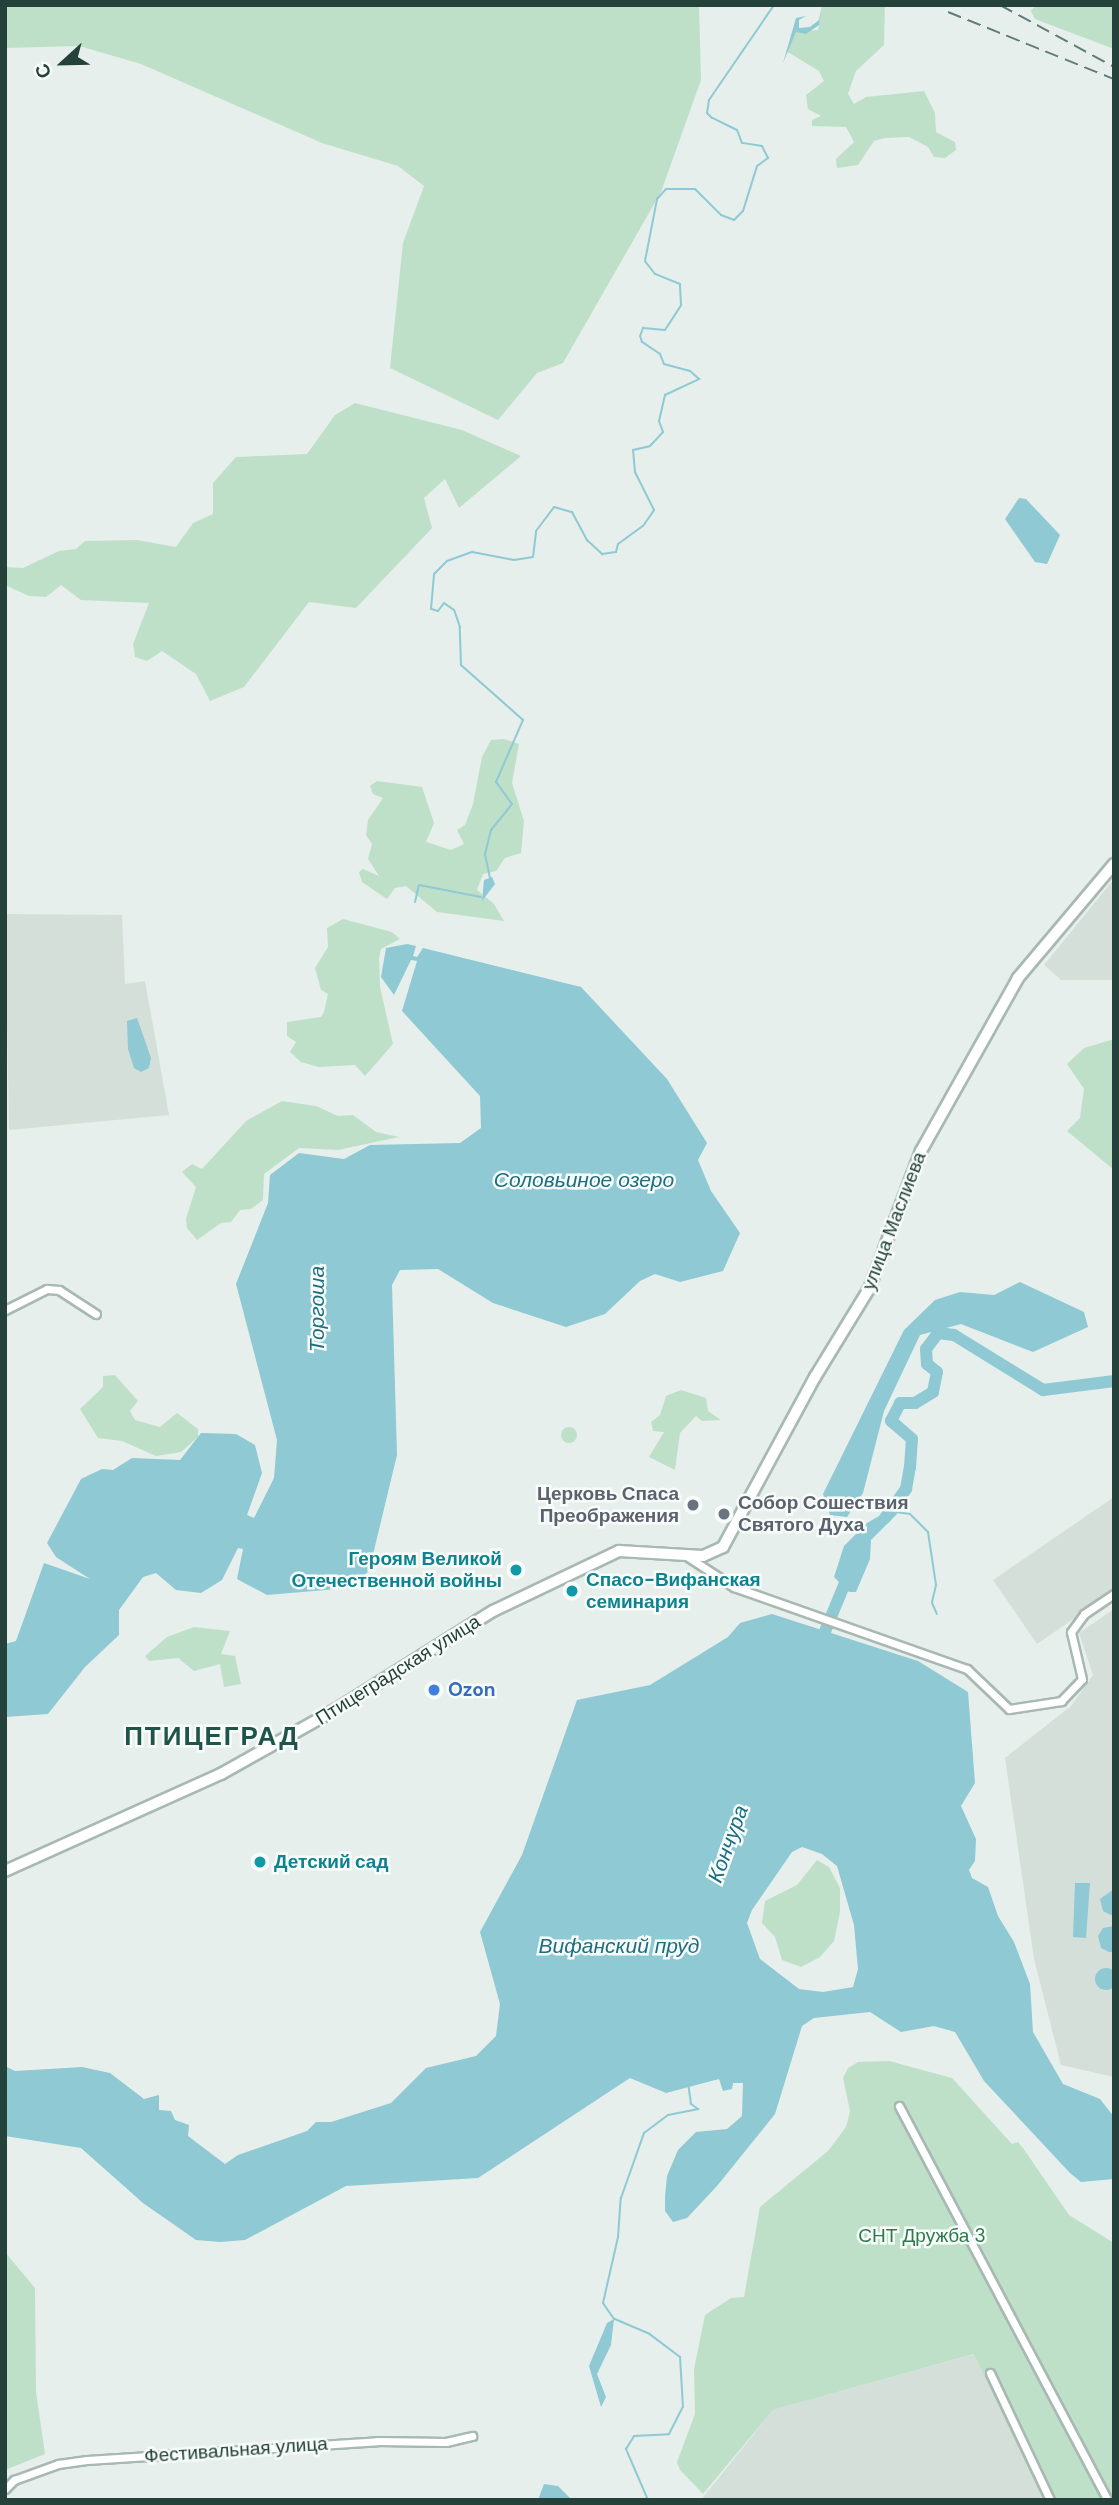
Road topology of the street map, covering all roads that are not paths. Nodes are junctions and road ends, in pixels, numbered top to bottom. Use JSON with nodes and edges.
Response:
{"nodes":[{"id":1,"x":1114,"y":864,"type":"edge"},
{"id":2,"x":5,"y":1310,"type":"edge"},
{"id":3,"x":96,"y":1314,"type":"dead end"},
{"id":4,"x":723,"y":1547,"type":"joint"},
{"id":5,"x":685,"y":1555,"type":"junction"},
{"id":6,"x":1114,"y":1594,"type":"edge"},
{"id":7,"x":5,"y":1871,"type":"edge"},
{"id":8,"x":899,"y":2106,"type":"dead end"},
{"id":9,"x":990,"y":2373,"type":"dead end"},
{"id":10,"x":472,"y":2436,"type":"dead end"},
{"id":11,"x":5,"y":2489,"type":"edge"},
{"id":12,"x":1050,"y":2500,"type":"edge"},
{"id":13,"x":1108,"y":2500,"type":"edge"}],
"edges":[{"from":1,"to":4,"type":"street","name":"улица Маслиева"},
{"from":2,"to":3,"type":"street"},
{"from":4,"to":5,"type":"street","name":"Птицеградская улица"},
{"from":5,"to":6,"type":"street"},
{"from":5,"to":7,"type":"street","name":"Птицеградская улица"},
{"from":8,"to":13,"type":"street"},
{"from":9,"to":12,"type":"street"},
{"from":10,"to":11,"type":"street","name":"Фестивальная улица"}]}
